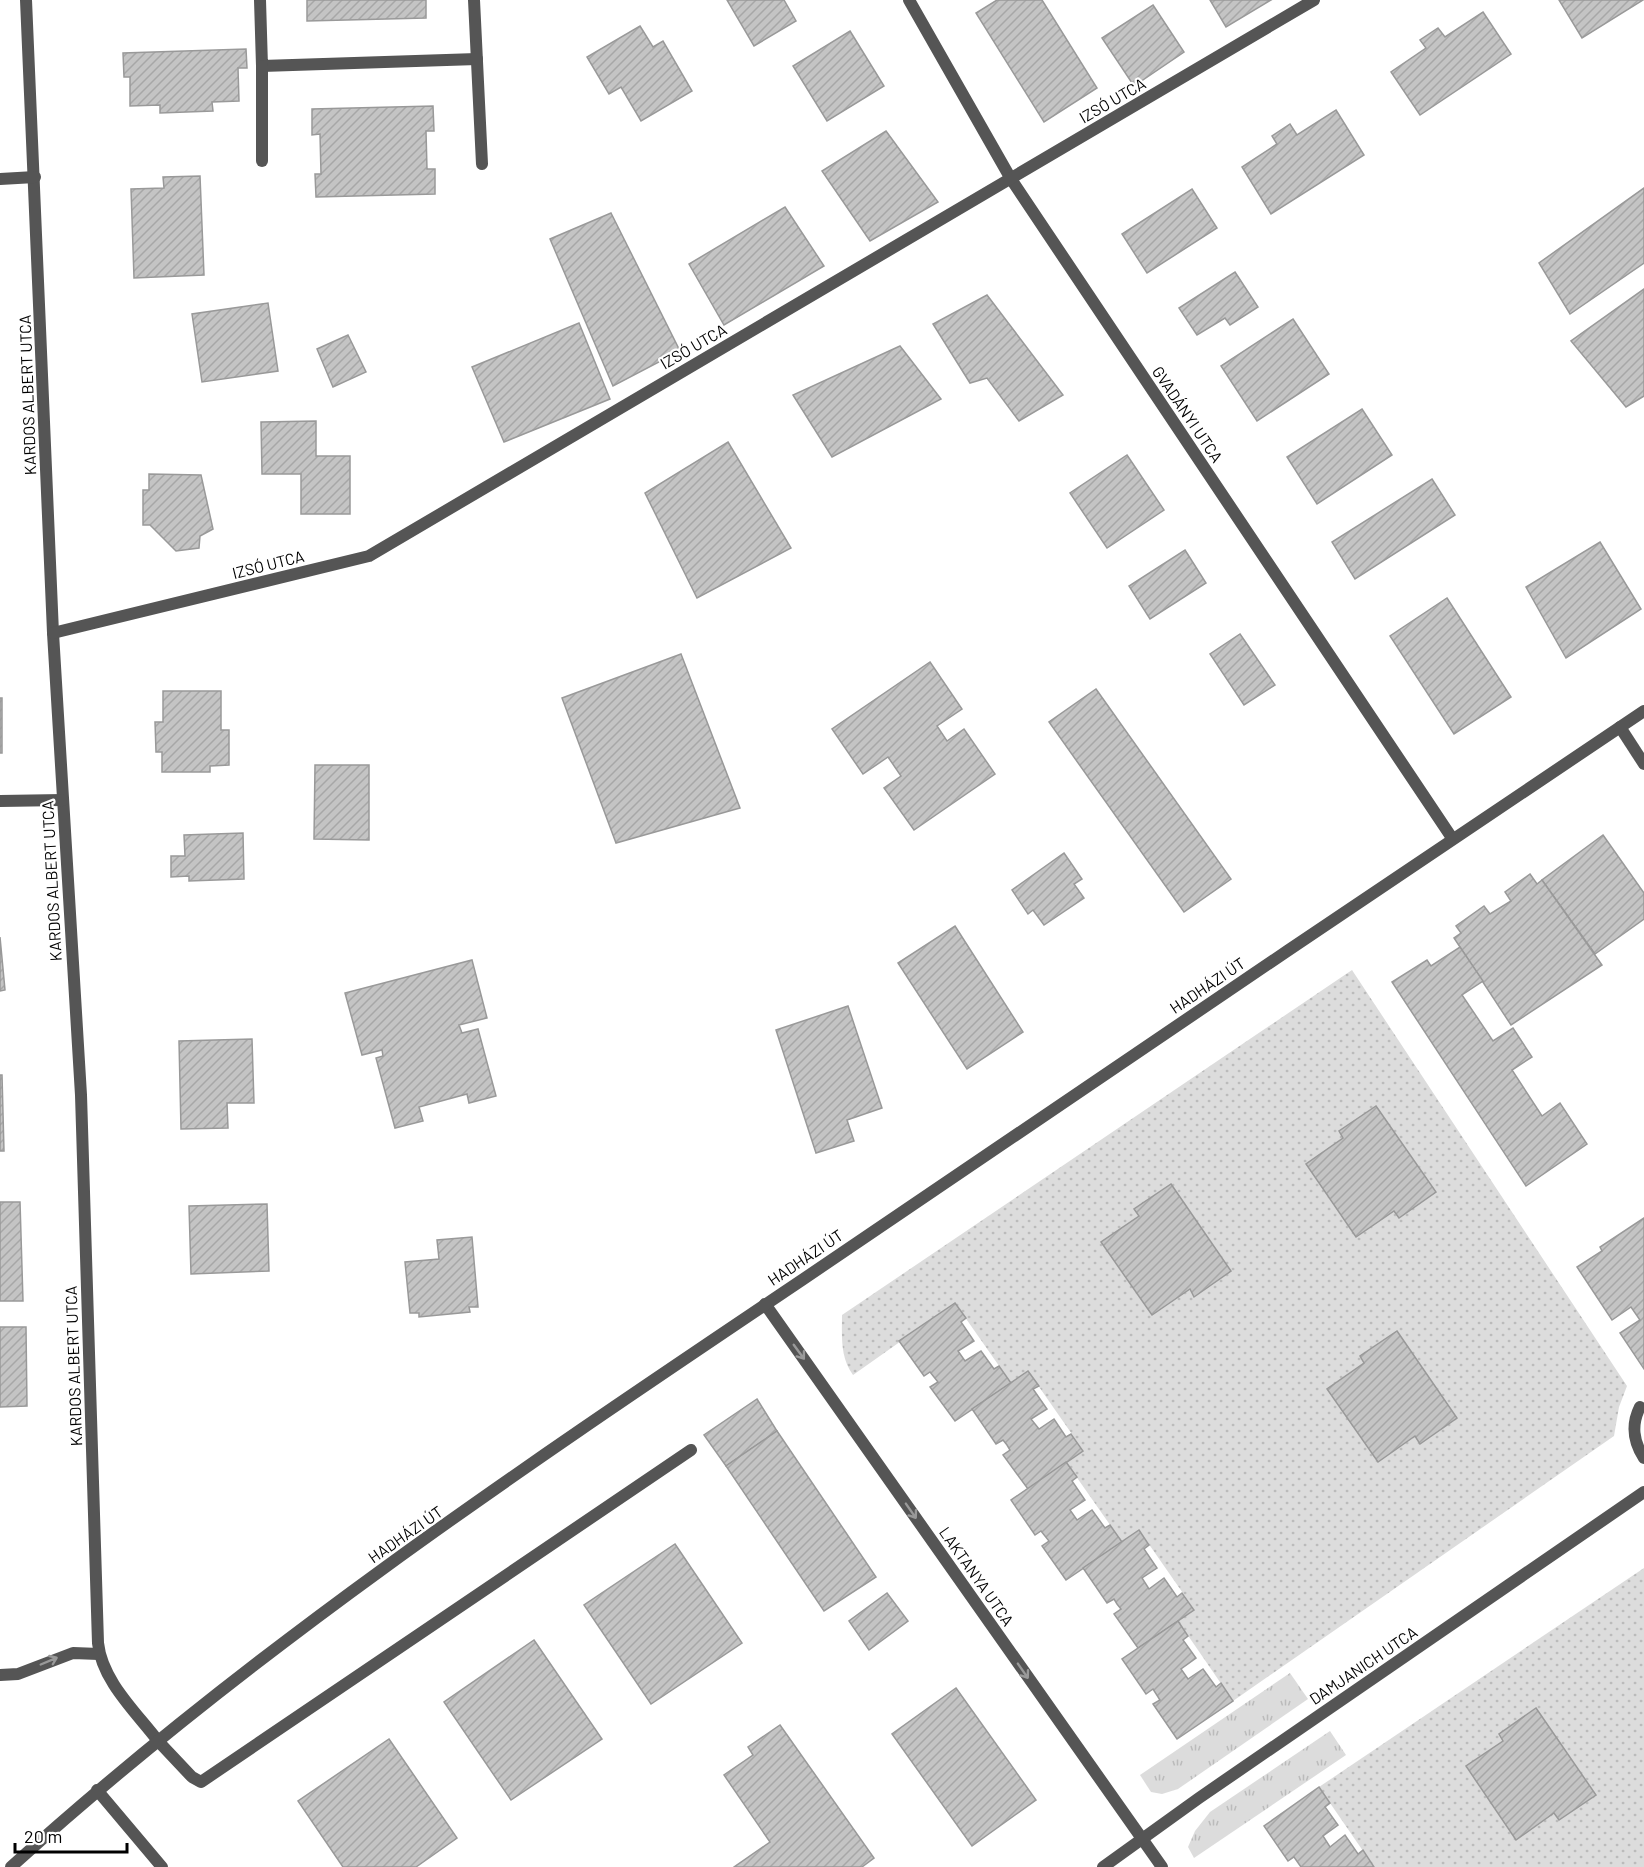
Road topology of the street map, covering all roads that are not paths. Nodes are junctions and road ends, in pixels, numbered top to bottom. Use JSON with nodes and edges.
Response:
{"nodes":[{"id":1,"x":26,"y":0,"type":"edge"},
{"id":2,"x":260,"y":0,"type":"edge"},
{"id":3,"x":474,"y":0,"type":"edge"},
{"id":4,"x":909,"y":0,"type":"edge"},
{"id":5,"x":1314,"y":0,"type":"edge"},
{"id":6,"x":477,"y":59,"type":"junction"},
{"id":7,"x":262,"y":66,"type":"junction"},
{"id":8,"x":262,"y":160,"type":"dead end"},
{"id":9,"x":482,"y":164,"type":"dead end"},
{"id":10,"x":35,"y":177,"type":"junction"},
{"id":11,"x":0,"y":179,"type":"edge"},
{"id":12,"x":1011,"y":179,"type":"junction"},
{"id":13,"x":53,"y":633,"type":"junction"},
{"id":14,"x":1644,"y":711,"type":"edge"},
{"id":15,"x":1620,"y":727,"type":"junction"},
{"id":16,"x":1644,"y":764,"type":"edge"},
{"id":17,"x":63,"y":800,"type":"junction"},
{"id":18,"x":0,"y":801,"type":"edge"},
{"id":19,"x":1452,"y":838,"type":"junction"},
{"id":20,"x":765,"y":1304,"type":"junction"},
{"id":21,"x":1640,"y":1407,"type":"dead end"},
{"id":22,"x":692,"y":1450,"type":"dead end"},
{"id":23,"x":1644,"y":1458,"type":"edge"},
{"id":24,"x":1644,"y":1492,"type":"edge"},
{"id":25,"x":99,"y":1654,"type":"junction"},
{"id":26,"x":0,"y":1676,"type":"edge"},
{"id":27,"x":158,"y":1741,"type":"junction"},
{"id":28,"x":98,"y":1790,"type":"junction"},
{"id":29,"x":1142,"y":1839,"type":"junction"},
{"id":30,"x":11,"y":1867,"type":"edge"},
{"id":31,"x":162,"y":1867,"type":"edge"},
{"id":32,"x":1103,"y":1867,"type":"edge"},
{"id":33,"x":1161,"y":1867,"type":"edge"}],
"edges":[{"from":1,"to":10,"type":"street","name":"KARDOS ALBERT UTCA"},
{"from":2,"to":7,"type":"street"},
{"from":3,"to":6,"type":"street"},
{"from":4,"to":12,"type":"street","name":"GVADÁNYI UTCA"},
{"from":5,"to":12,"type":"street","name":"IZSÓ UTCA"},
{"from":6,"to":7,"type":"street"},
{"from":6,"to":9,"type":"street"},
{"from":7,"to":8,"type":"street"},
{"from":10,"to":11,"type":"street"},
{"from":10,"to":13,"type":"street","name":"KARDOS ALBERT UTCA"},
{"from":12,"to":13,"type":"street","name":"IZSÓ UTCA"},
{"from":12,"to":19,"type":"street","name":"GVADÁNYI UTCA"},
{"from":13,"to":17,"type":"street","name":"KARDOS ALBERT UTCA"},
{"from":14,"to":15,"type":"street","name":"HADHÁZI ÚT"},
{"from":15,"to":16,"type":"street"},
{"from":15,"to":19,"type":"street","name":"HADHÁZI ÚT"},
{"from":17,"to":18,"type":"street"},
{"from":17,"to":25,"type":"street","name":"KARDOS ALBERT UTCA"},
{"from":19,"to":20,"type":"street","name":"HADHÁZI ÚT"},
{"from":20,"to":27,"type":"street","name":"HADHÁZI ÚT"},
{"from":20,"to":29,"type":"street","name":"LAKTANYA UTCA","one_way":true},
{"from":21,"to":23,"type":"street"},
{"from":22,"to":27,"type":"street","name":"KARDOS ALBERT UTCA"},
{"from":24,"to":29,"type":"street","name":"DAMJANICH UTCA"},
{"from":26,"to":25,"type":"street","one_way":true},
{"from":25,"to":27,"type":"street","name":"KARDOS ALBERT UTCA"},
{"from":27,"to":28,"type":"street","name":"HADHÁZI ÚT"},
{"from":28,"to":30,"type":"street","name":"HADHÁZI ÚT"},
{"from":28,"to":31,"type":"street"},
{"from":29,"to":32,"type":"street","name":"DAMJANICH UTCA"},
{"from":29,"to":33,"type":"street","name":"LAKTANYA UTCA"}]}
